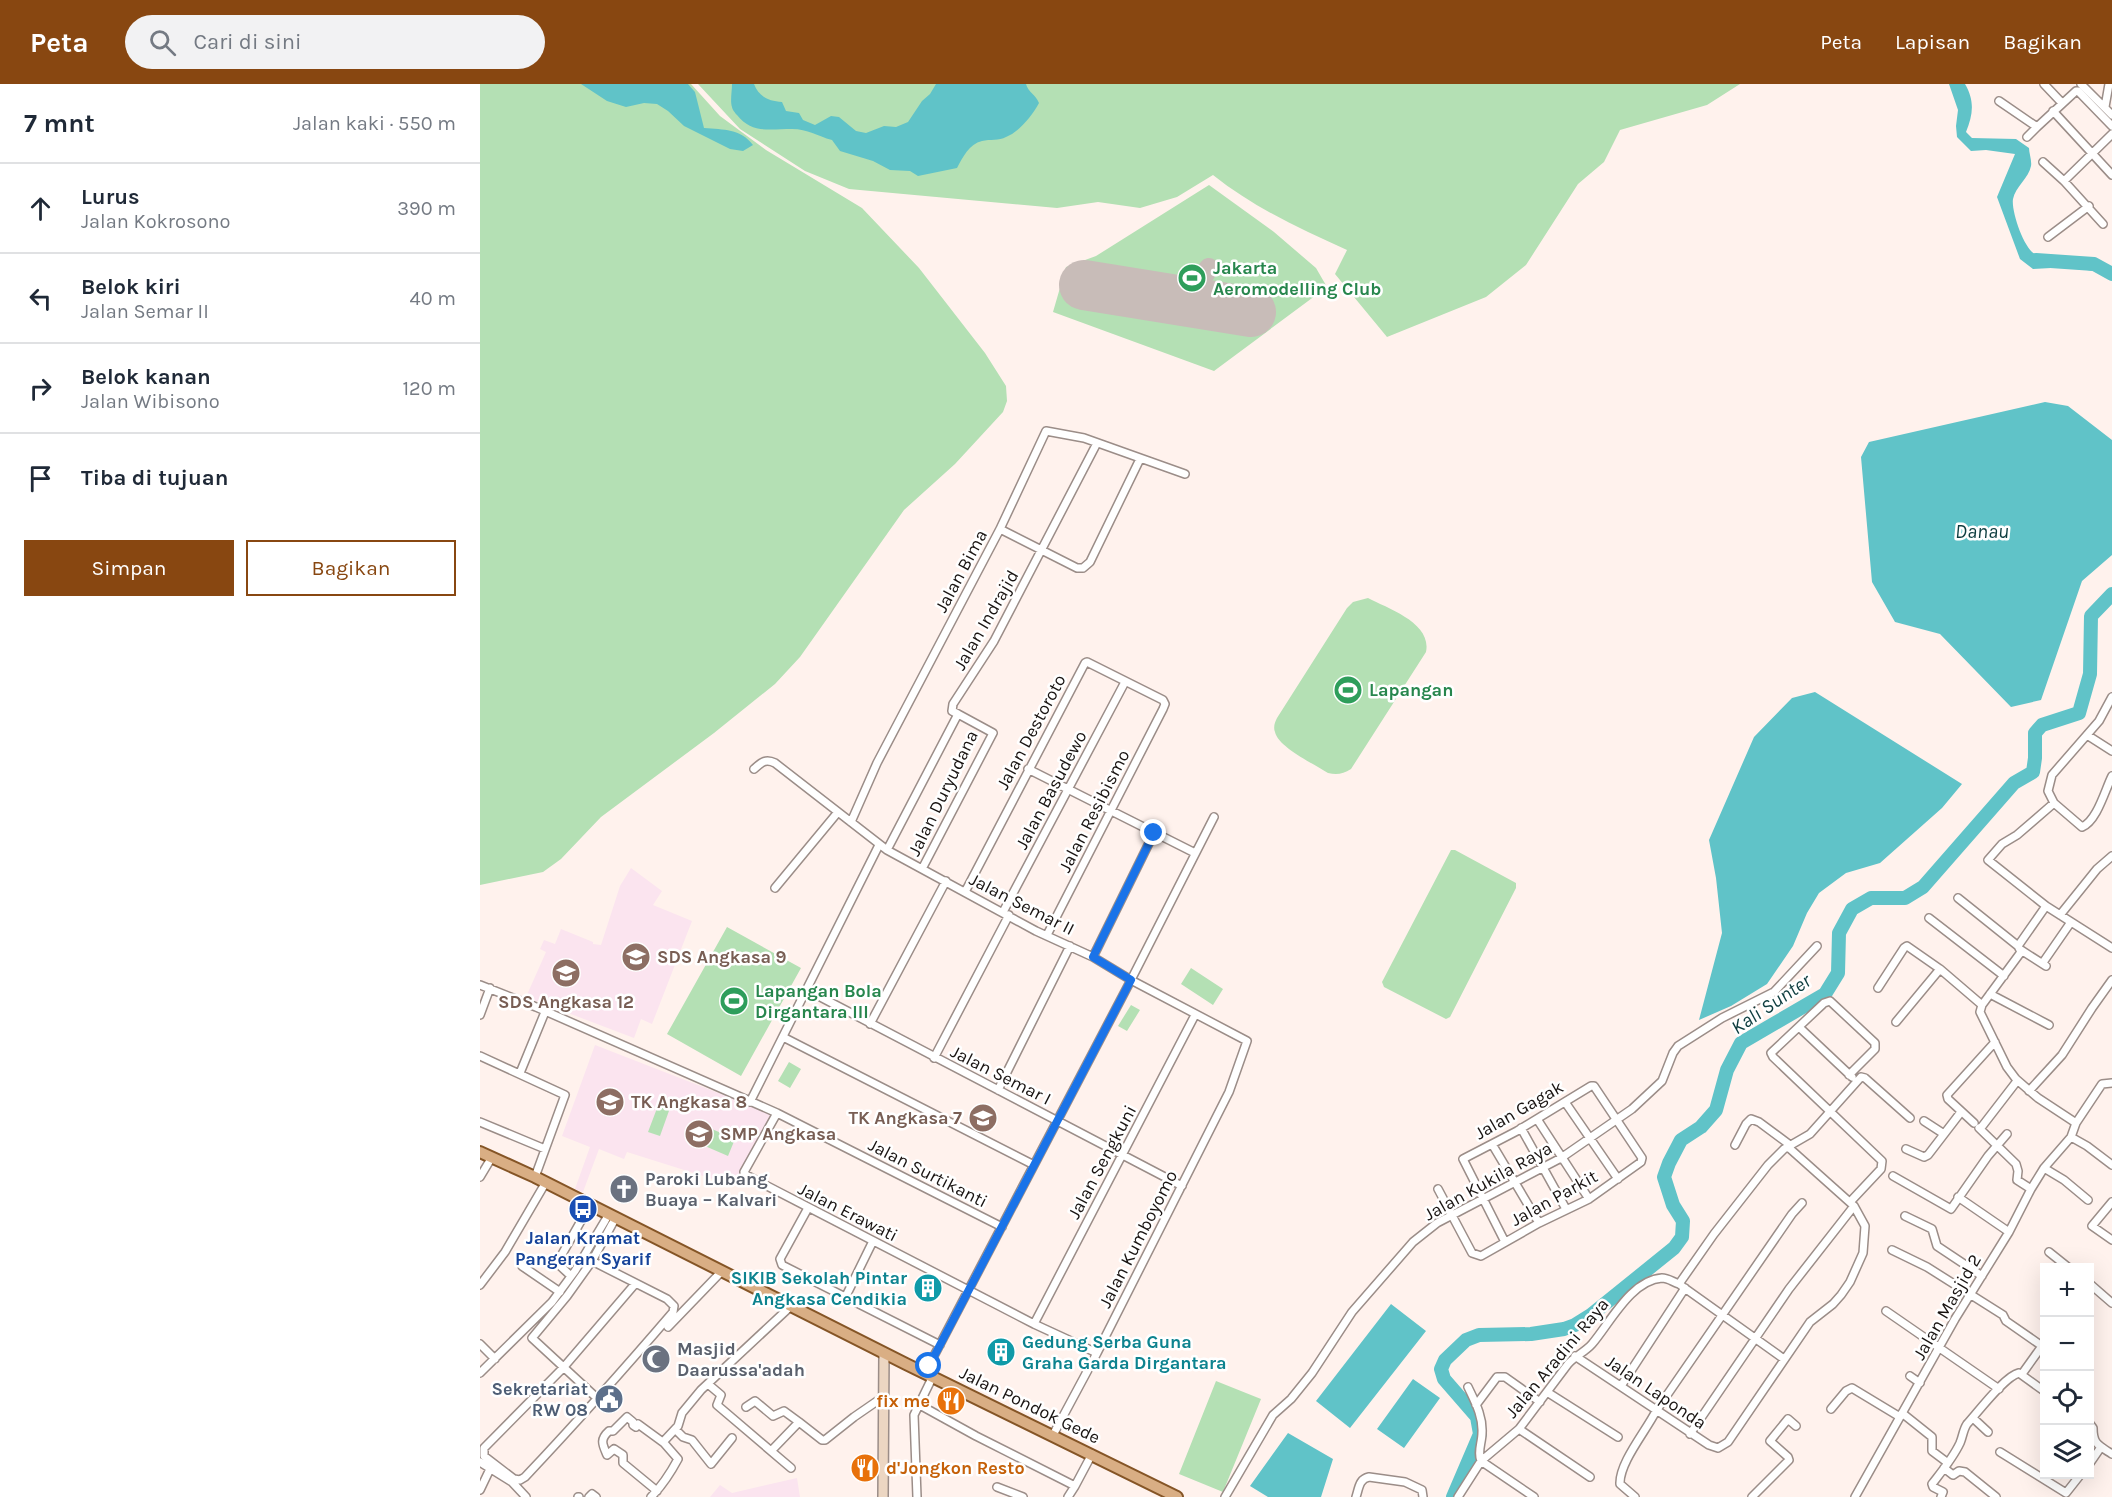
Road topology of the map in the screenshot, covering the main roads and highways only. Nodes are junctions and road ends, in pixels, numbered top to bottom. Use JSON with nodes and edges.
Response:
{"nodes":[{"id":1,"x":480,"y":1152,"type":"edge"},
{"id":2,"x":887,"y":1356,"type":"junction"},
{"id":3,"x":883,"y":1497,"type":"edge"},
{"id":4,"x":1177,"y":1497,"type":"edge"}],
"edges":[{"from":1,"to":2,"type":"main road","name":"Jalan Pondok Gede"},
{"from":2,"to":3,"type":"main road"},
{"from":2,"to":4,"type":"main road","name":"Jalan Pondok Gede"}]}
